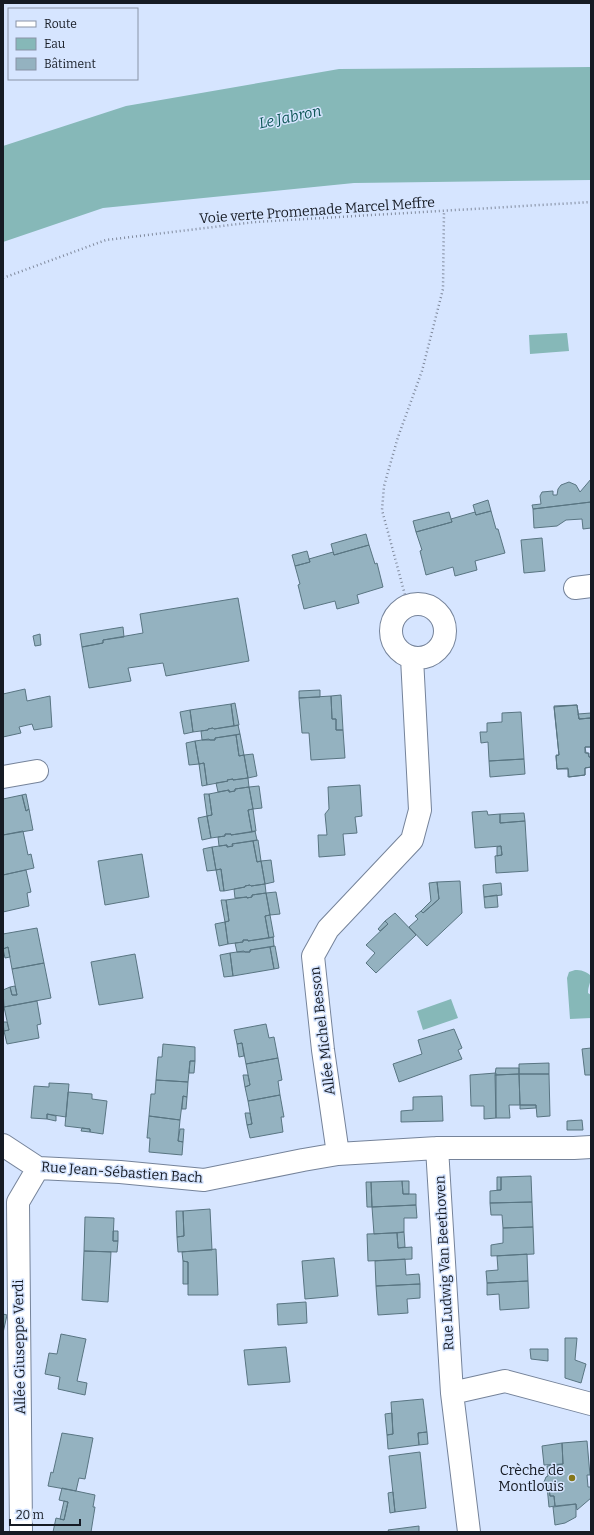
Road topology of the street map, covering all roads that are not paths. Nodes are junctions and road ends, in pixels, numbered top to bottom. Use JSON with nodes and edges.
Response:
{"nodes":[{"id":1,"x":412,"y":658,"type":"junction"},
{"id":2,"x":37,"y":771,"type":"dead end"},
{"id":3,"x":3,"y":777,"type":"edge"},
{"id":4,"x":3,"y":1145,"type":"edge"},
{"id":5,"x":591,"y":1147,"type":"edge"},
{"id":6,"x":437,"y":1148,"type":"junction"},
{"id":7,"x":338,"y":1154,"type":"junction"},
{"id":8,"x":38,"y":1168,"type":"junction"},
{"id":9,"x":452,"y":1393,"type":"junction"},
{"id":10,"x":591,"y":1404,"type":"edge"},
{"id":11,"x":21,"y":1532,"type":"edge"},
{"id":12,"x":469,"y":1532,"type":"edge"}],
"edges":[{"from":1,"to":1,"type":"street"},
{"from":1,"to":7,"type":"street","name":"Allée Michel Besson"},
{"from":2,"to":3,"type":"street"},
{"from":4,"to":8,"type":"street","name":"Rue Jean-Sébastien Bach"},
{"from":5,"to":6,"type":"street"},
{"from":6,"to":7,"type":"street","name":"Rue Jean-Sébastien Bach"},
{"from":6,"to":9,"type":"street","name":"Rue Ludwig Van Beethoven"},
{"from":7,"to":8,"type":"street","name":"Rue Jean-Sébastien Bach"},
{"from":8,"to":11,"type":"street","name":"Allée Giuseppe Verdi"},
{"from":9,"to":10,"type":"street"},
{"from":9,"to":12,"type":"street","name":"Rue Ludwig Van Beethoven"}]}
